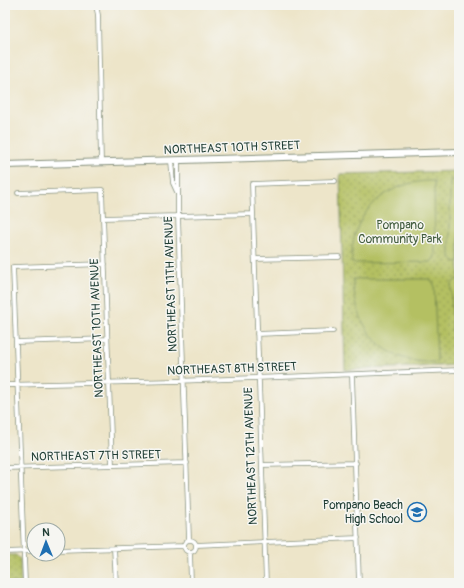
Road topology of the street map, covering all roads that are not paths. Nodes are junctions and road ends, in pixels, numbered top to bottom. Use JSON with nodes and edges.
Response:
{"nodes":[{"id":1,"x":96,"y":5,"type":"edge"},
{"id":2,"x":459,"y":152,"type":"edge"},
{"id":3,"x":171,"y":161,"type":"junction"},
{"id":4,"x":178,"y":161,"type":"junction"},
{"id":5,"x":101,"y":163,"type":"junction"},
{"id":6,"x":5,"y":165,"type":"edge"},
{"id":7,"x":335,"y":181,"type":"dead end"},
{"id":8,"x":18,"y":193,"type":"dead end"},
{"id":9,"x":178,"y":196,"type":"junction"},
{"id":10,"x":253,"y":214,"type":"junction"},
{"id":11,"x":178,"y":216,"type":"junction"},
{"id":12,"x":103,"y":218,"type":"junction"},
{"id":13,"x":339,"y":257,"type":"dead end"},
{"id":14,"x":255,"y":259,"type":"junction"},
{"id":15,"x":105,"y":264,"type":"junction"},
{"id":16,"x":333,"y":331,"type":"dead end"},
{"id":17,"x":257,"y":334,"type":"junction"},
{"id":18,"x":107,"y":339,"type":"junction"},
{"id":19,"x":16,"y":342,"type":"junction"},
{"id":20,"x":459,"y":370,"type":"edge"},
{"id":21,"x":352,"y":375,"type":"junction"},
{"id":22,"x":259,"y":378,"type":"junction"},
{"id":23,"x":184,"y":381,"type":"junction"},
{"id":24,"x":109,"y":383,"type":"junction"},
{"id":25,"x":5,"y":385,"type":"edge"},
{"id":26,"x":17,"y":385,"type":"junction"},
{"id":27,"x":356,"y":462,"type":"junction"},
{"id":28,"x":187,"y":464,"type":"junction"},
{"id":29,"x":262,"y":464,"type":"junction"},
{"id":30,"x":112,"y":465,"type":"junction"},
{"id":31,"x":5,"y":468,"type":"edge"},
{"id":32,"x":20,"y":468,"type":"junction"},
{"id":33,"x":358,"y":538,"type":"junction"},
{"id":34,"x":190,"y":539,"type":"junction"},
{"id":35,"x":264,"y":542,"type":"junction"},
{"id":36,"x":196,"y":545,"type":"junction"},
{"id":37,"x":184,"y":546,"type":"junction"},
{"id":38,"x":114,"y":548,"type":"junction"},
{"id":39,"x":66,"y":550,"type":"edge"},
{"id":40,"x":24,"y":551,"type":"junction"},
{"id":41,"x":5,"y":552,"type":"edge"},
{"id":42,"x":190,"y":552,"type":"junction"},
{"id":43,"x":25,"y":583,"type":"edge"},
{"id":44,"x":116,"y":583,"type":"edge"},
{"id":45,"x":191,"y":583,"type":"edge"},
{"id":46,"x":266,"y":583,"type":"edge"},
{"id":47,"x":359,"y":583,"type":"edge"}],
"edges":[{"from":1,"to":5,"type":"street"},
{"from":2,"to":4,"type":"street","name":"NORTHEAST 10TH STREET"},
{"from":3,"to":4,"type":"street","name":"NORTHEAST 10TH STREET"},
{"from":3,"to":5,"type":"street","name":"NORTHEAST 10TH STREET"},
{"from":3,"to":9,"type":"street","name":"NORTHEAST 11TH AVENUE"},
{"from":4,"to":9,"type":"street","name":"NORTHEAST 11TH AVENUE"},
{"from":5,"to":6,"type":"street","name":"NORTHEAST 10TH STREET"},
{"from":7,"to":10,"type":"street","name":"NORTHEAST 12TH AVENUE"},
{"from":8,"to":12,"type":"street","name":"NORTHEAST 10TH AVENUE"},
{"from":9,"to":11,"type":"street","name":"NORTHEAST 11TH AVENUE"},
{"from":10,"to":11,"type":"street"},
{"from":10,"to":14,"type":"street","name":"NORTHEAST 12TH AVENUE"},
{"from":11,"to":12,"type":"street"},
{"from":11,"to":23,"type":"street","name":"NORTHEAST 11TH AVENUE"},
{"from":12,"to":15,"type":"street","name":"NORTHEAST 10TH AVENUE"},
{"from":13,"to":14,"type":"street"},
{"from":14,"to":17,"type":"street","name":"NORTHEAST 12TH AVENUE"},
{"from":15,"to":18,"type":"street","name":"NORTHEAST 10TH AVENUE"},
{"from":15,"to":19,"type":"street"},
{"from":16,"to":17,"type":"street"},
{"from":17,"to":22,"type":"street","name":"NORTHEAST 12TH AVENUE"},
{"from":18,"to":19,"type":"street"},
{"from":18,"to":24,"type":"street","name":"NORTHEAST 10TH AVENUE"},
{"from":19,"to":26,"type":"street"},
{"from":20,"to":21,"type":"street","name":"NORTHEAST 8TH STREET"},
{"from":21,"to":22,"type":"street","name":"NORTHEAST 8TH STREET"},
{"from":21,"to":27,"type":"street"},
{"from":22,"to":23,"type":"street","name":"NORTHEAST 8TH STREET"},
{"from":22,"to":29,"type":"street","name":"NORTHEAST 12TH AVENUE"},
{"from":23,"to":24,"type":"street","name":"NORTHEAST 8TH STREET"},
{"from":23,"to":28,"type":"street","name":"NORTHEAST 11TH AVENUE"},
{"from":24,"to":26,"type":"street","name":"NORTHEAST 8TH STREET"},
{"from":24,"to":30,"type":"street","name":"NORTHEAST 10TH AVENUE"},
{"from":25,"to":26,"type":"street","name":"NORTHEAST 8TH STREET"},
{"from":26,"to":32,"type":"street"},
{"from":27,"to":29,"type":"street"},
{"from":27,"to":33,"type":"street"},
{"from":28,"to":30,"type":"street","name":"NORTHEAST 7TH STREET"},
{"from":28,"to":34,"type":"street","name":"NORTHEAST 11TH AVENUE"},
{"from":29,"to":35,"type":"street","name":"NORTHEAST 12TH AVENUE"},
{"from":30,"to":32,"type":"street","name":"NORTHEAST 7TH STREET"},
{"from":31,"to":32,"type":"street","name":"NORTHEAST 7TH STREET"},
{"from":32,"to":40,"type":"street"},
{"from":33,"to":35,"type":"street"},
{"from":33,"to":47,"type":"street"},
{"from":34,"to":36,"type":"street"},
{"from":34,"to":37,"type":"street"},
{"from":35,"to":36,"type":"street"},
{"from":35,"to":46,"type":"street","name":"NORTHEAST 12TH AVENUE"},
{"from":36,"to":42,"type":"street"},
{"from":37,"to":38,"type":"street"},
{"from":37,"to":42,"type":"street"},
{"from":38,"to":39,"type":"street"},
{"from":38,"to":44,"type":"street"},
{"from":40,"to":41,"type":"street"},
{"from":40,"to":43,"type":"street"},
{"from":42,"to":45,"type":"street"}]}
